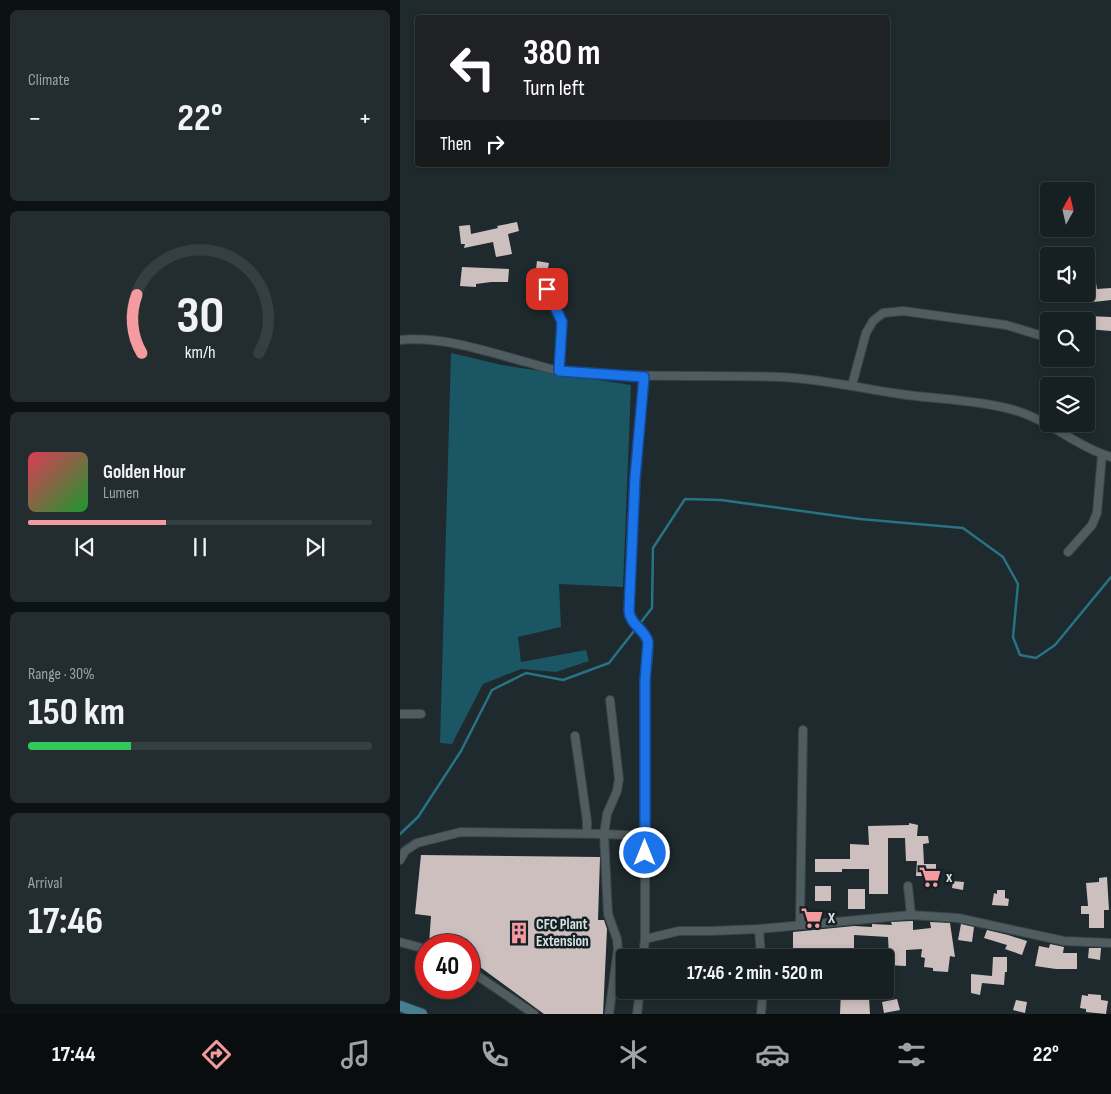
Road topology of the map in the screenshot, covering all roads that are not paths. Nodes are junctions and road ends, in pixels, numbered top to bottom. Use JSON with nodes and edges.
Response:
{"nodes":[{"id":1,"x":547,"y":289,"type":"dead end"},
{"id":2,"x":1040,"y":335,"type":"edge"},
{"id":3,"x":400,"y":340,"type":"edge"},
{"id":4,"x":559,"y":371,"type":"junction"},
{"id":5,"x":644,"y":377,"type":"junction"},
{"id":6,"x":852,"y":385,"type":"junction"},
{"id":7,"x":1102,"y":454,"type":"junction"},
{"id":8,"x":1111,"y":457,"type":"edge"},
{"id":9,"x":1068,"y":552,"type":"dead end"},
{"id":10,"x":610,"y":700,"type":"dead end"},
{"id":11,"x":400,"y":714,"type":"edge"},
{"id":12,"x":421,"y":714,"type":"dead end"},
{"id":13,"x":803,"y":730,"type":"dead end"},
{"id":14,"x":575,"y":736,"type":"dead end"},
{"id":15,"x":587,"y":834,"type":"junction"},
{"id":16,"x":604,"y":834,"type":"junction"},
{"id":17,"x":645,"y":836,"type":"junction"},
{"id":18,"x":400,"y":860,"type":"edge"},
{"id":19,"x":908,"y":886,"type":"dead end"},
{"id":20,"x":911,"y":915,"type":"junction"},
{"id":21,"x":800,"y":924,"type":"junction"},
{"id":22,"x":759,"y":929,"type":"junction"},
{"id":23,"x":645,"y":939,"type":"junction"},
{"id":24,"x":400,"y":942,"type":"edge"},
{"id":25,"x":1111,"y":943,"type":"edge"},
{"id":26,"x":415,"y":946,"type":"edge"},
{"id":27,"x":644,"y":949,"type":"edge"},
{"id":28,"x":760,"y":949,"type":"edge"},
{"id":29,"x":480,"y":977,"type":"edge"},
{"id":30,"x":639,"y":999,"type":"edge"},
{"id":31,"x":762,"y":999,"type":"edge"},
{"id":32,"x":400,"y":1006,"type":"edge"},
{"id":33,"x":422,"y":1014,"type":"edge"},
{"id":34,"x":534,"y":1014,"type":"edge"},
{"id":35,"x":609,"y":1014,"type":"edge"},
{"id":36,"x":637,"y":1014,"type":"edge"},
{"id":37,"x":761,"y":1014,"type":"edge"}],
"edges":[{"from":1,"to":4,"type":"street"},
{"from":2,"to":6,"type":"street"},
{"from":3,"to":4,"type":"street"},
{"from":4,"to":5,"type":"street"},
{"from":5,"to":6,"type":"street"},
{"from":5,"to":17,"type":"street"},
{"from":6,"to":7,"type":"street"},
{"from":7,"to":8,"type":"street"},
{"from":7,"to":9,"type":"street"},
{"from":10,"to":16,"type":"street"},
{"from":11,"to":12,"type":"street"},
{"from":13,"to":21,"type":"street"},
{"from":14,"to":15,"type":"street"},
{"from":15,"to":16,"type":"street"},
{"from":15,"to":18,"type":"street"},
{"from":16,"to":17,"type":"street"},
{"from":16,"to":35,"type":"street"},
{"from":17,"to":23,"type":"street"},
{"from":19,"to":20,"type":"street"},
{"from":20,"to":21,"type":"street"},
{"from":20,"to":25,"type":"street"},
{"from":21,"to":22,"type":"street"},
{"from":22,"to":23,"type":"street"},
{"from":22,"to":28,"type":"street"},
{"from":23,"to":27,"type":"street"},
{"from":24,"to":26,"type":"street"},
{"from":29,"to":34,"type":"street"},
{"from":30,"to":36,"type":"street"},
{"from":31,"to":37,"type":"street"},
{"from":32,"to":33,"type":"main road"}]}
